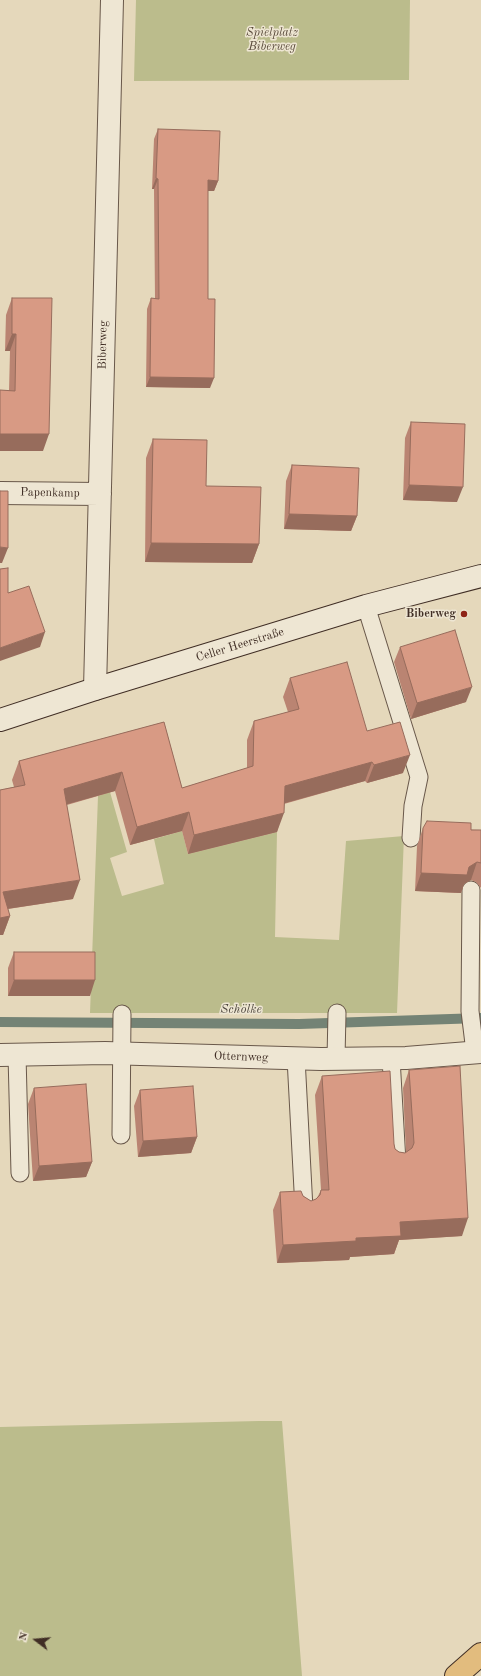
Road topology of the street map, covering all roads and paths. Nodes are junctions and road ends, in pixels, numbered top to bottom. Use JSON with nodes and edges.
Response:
{"nodes":[{"id":1,"x":112,"y":0,"type":"edge"},
{"id":2,"x":0,"y":493,"type":"edge"},
{"id":3,"x":100,"y":494,"type":"junction"},
{"id":4,"x":481,"y":576,"type":"edge"},
{"id":5,"x":366,"y":606,"type":"junction"},
{"id":6,"x":95,"y":689,"type":"junction"},
{"id":7,"x":0,"y":720,"type":"edge"},
{"id":8,"x":411,"y":838,"type":"dead end"},
{"id":9,"x":471,"y":890,"type":"dead end"},
{"id":10,"x":337,"y":1013,"type":"dead end"},
{"id":11,"x":122,"y":1014,"type":"dead end"},
{"id":12,"x":121,"y":1045,"type":"junction"},
{"id":13,"x":477,"y":1048,"type":"edge"},
{"id":14,"x":336,"y":1049,"type":"junction"},
{"id":15,"x":8,"y":1055,"type":"edge"},
{"id":16,"x":296,"y":1058,"type":"junction"},
{"id":17,"x":391,"y":1058,"type":"junction"},
{"id":18,"x":121,"y":1135,"type":"dead end"},
{"id":19,"x":397,"y":1162,"type":"edge"},
{"id":20,"x":20,"y":1173,"type":"dead end"},
{"id":21,"x":304,"y":1209,"type":"edge"},
{"id":22,"x":481,"y":1654,"type":"edge"},
{"id":23,"x":456,"y":1676,"type":"edge"}],
"edges":[{"from":1,"to":3,"type":"street","name":"Biberweg"},
{"from":2,"to":3,"type":"street","name":"Papenkamp"},
{"from":3,"to":6,"type":"street","name":"Biberweg"},
{"from":4,"to":5,"type":"street","name":"Celler Heerstraße"},
{"from":5,"to":6,"type":"street","name":"Celler Heerstraße"},
{"from":5,"to":8,"type":"lane"},
{"from":6,"to":7,"type":"street","name":"Celler Heerstraße"},
{"from":9,"to":13,"type":"lane"},
{"from":10,"to":14,"type":"lane"},
{"from":11,"to":12,"type":"lane"},
{"from":12,"to":15,"type":"street","name":"Otternweg"},
{"from":12,"to":16,"type":"street","name":"Otternweg"},
{"from":12,"to":18,"type":"lane"},
{"from":13,"to":17,"type":"street","name":"Otternweg"},
{"from":14,"to":16,"type":"street","name":"Otternweg"},
{"from":14,"to":17,"type":"street","name":"Otternweg"},
{"from":15,"to":20,"type":"lane"},
{"from":16,"to":21,"type":"lane"},
{"from":17,"to":19,"type":"lane"},
{"from":22,"to":23,"type":"highway"}]}
